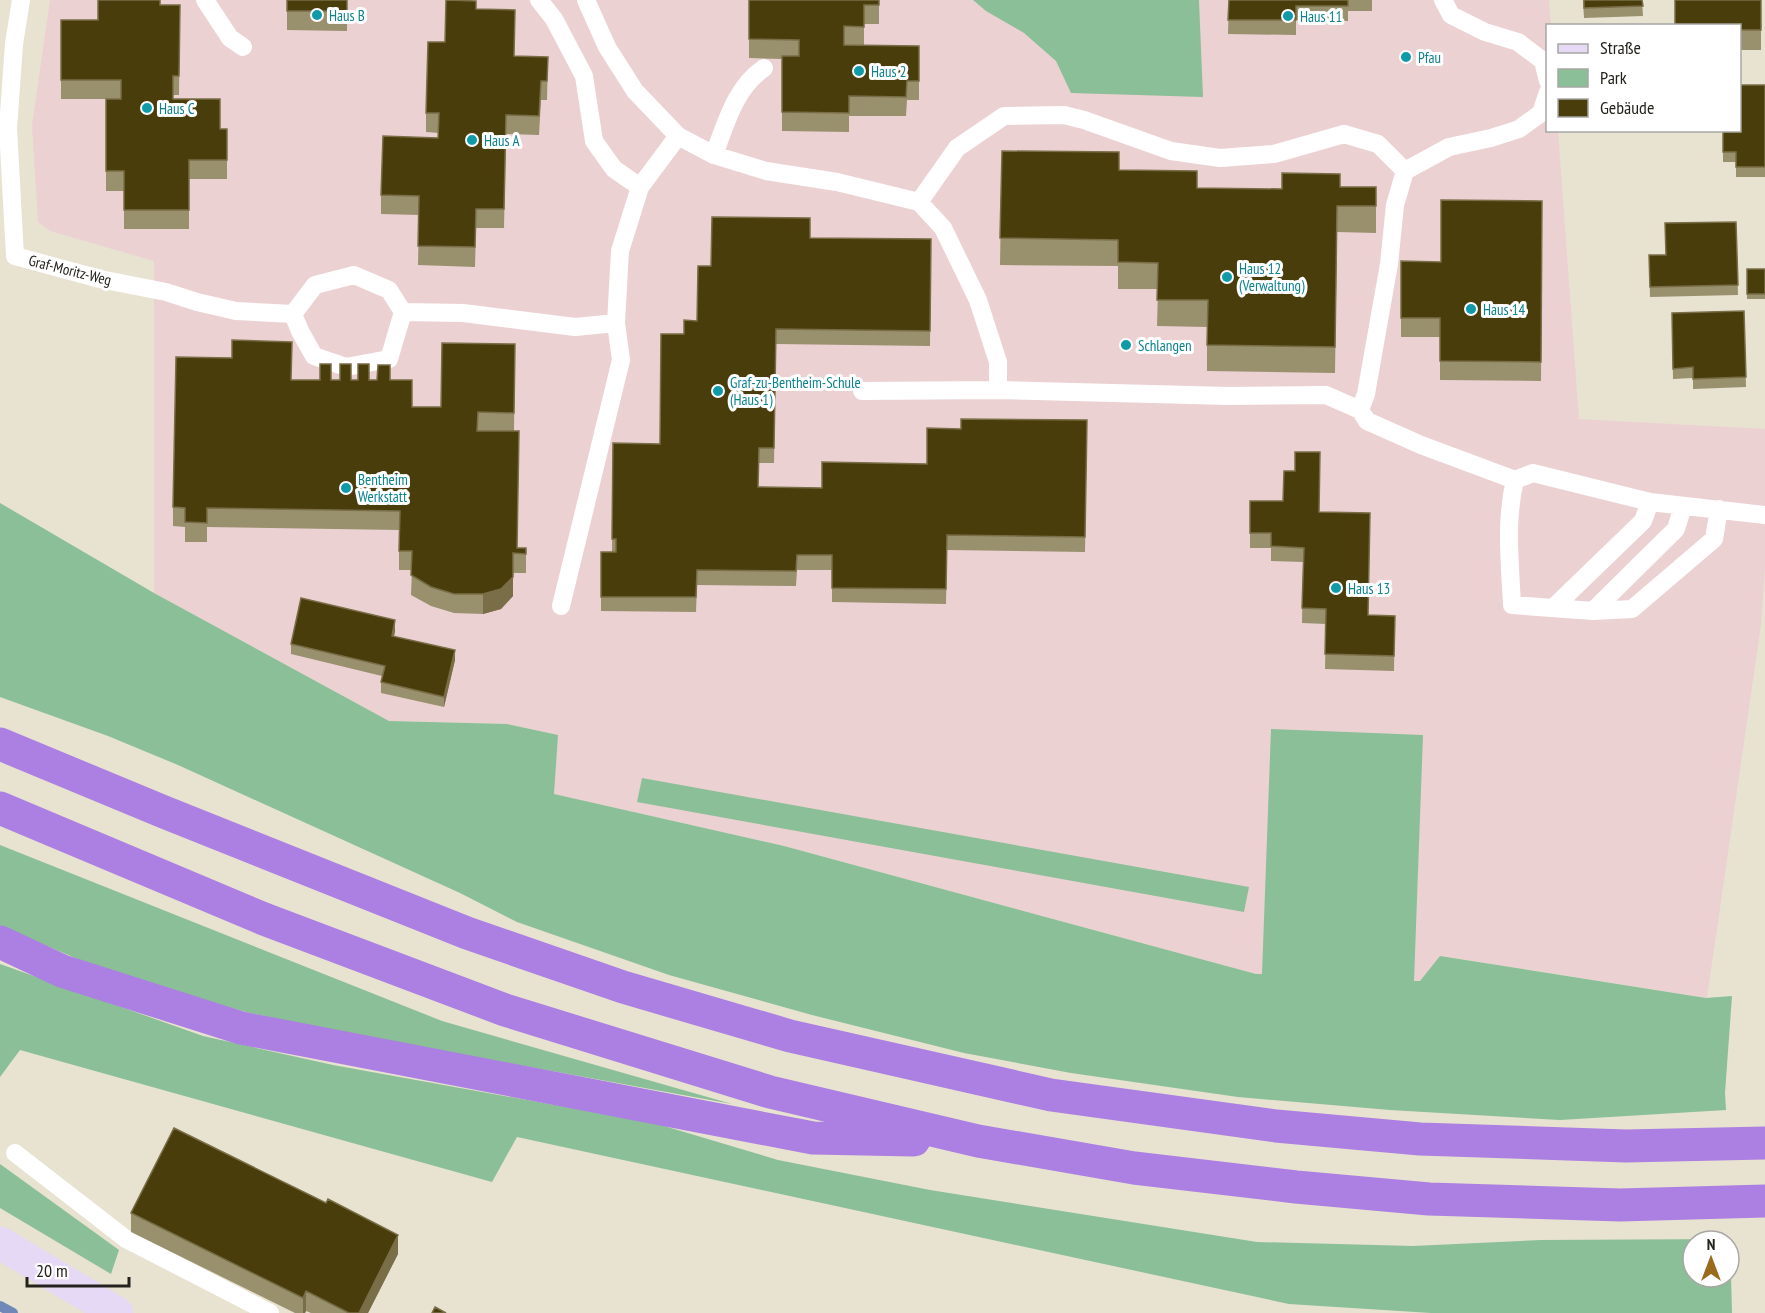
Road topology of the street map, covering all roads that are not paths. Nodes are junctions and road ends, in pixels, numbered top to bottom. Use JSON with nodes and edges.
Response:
{"nodes":[{"id":1,"x":21,"y":0,"type":"edge"},
{"id":2,"x":205,"y":0,"type":"edge"},
{"id":3,"x":539,"y":0,"type":"edge"},
{"id":4,"x":586,"y":0,"type":"edge"},
{"id":5,"x":1443,"y":0,"type":"edge"},
{"id":6,"x":243,"y":47,"type":"dead end"},
{"id":7,"x":764,"y":68,"type":"edge"},
{"id":8,"x":1546,"y":73,"type":"edge"},
{"id":9,"x":1546,"y":98,"type":"edge"},
{"id":10,"x":678,"y":136,"type":"junction"},
{"id":11,"x":714,"y":154,"type":"junction"},
{"id":12,"x":1405,"y":171,"type":"junction"},
{"id":13,"x":640,"y":187,"type":"junction"},
{"id":14,"x":919,"y":202,"type":"junction"},
{"id":15,"x":403,"y":312,"type":"junction"},
{"id":16,"x":293,"y":314,"type":"junction"},
{"id":17,"x":616,"y":323,"type":"junction"},
{"id":18,"x":998,"y":390,"type":"junction"},
{"id":19,"x":862,"y":391,"type":"dead end"},
{"id":20,"x":1360,"y":410,"type":"junction"},
{"id":21,"x":1515,"y":480,"type":"junction"},
{"id":22,"x":1650,"y":502,"type":"junction"},
{"id":23,"x":1683,"y":506,"type":"junction"},
{"id":24,"x":1719,"y":510,"type":"junction"},
{"id":25,"x":1765,"y":514,"type":"edge"},
{"id":26,"x":561,"y":606,"type":"dead end"},
{"id":27,"x":1553,"y":608,"type":"junction"},
{"id":28,"x":1593,"y":611,"type":"junction"},
{"id":29,"x":0,"y":744,"type":"edge"},
{"id":30,"x":0,"y":808,"type":"edge"},
{"id":31,"x":0,"y":942,"type":"edge"},
{"id":32,"x":978,"y":1141,"type":"junction"},
{"id":33,"x":1765,"y":1143,"type":"edge"},
{"id":34,"x":15,"y":1154,"type":"dead end"},
{"id":35,"x":1765,"y":1201,"type":"edge"},
{"id":36,"x":0,"y":1244,"type":"edge"},
{"id":37,"x":117,"y":1313,"type":"edge"},
{"id":38,"x":270,"y":1313,"type":"edge"}],
"edges":[{"from":1,"to":16,"type":"lane","name":"Graf-Moritz-Weg"},
{"from":2,"to":6,"type":"lane"},
{"from":3,"to":13,"type":"lane"},
{"from":4,"to":10,"type":"lane"},
{"from":5,"to":8,"type":"lane"},
{"from":7,"to":11,"type":"lane"},
{"from":9,"to":12,"type":"lane"},
{"from":10,"to":11,"type":"lane"},
{"from":10,"to":13,"type":"lane"},
{"from":11,"to":14,"type":"lane"},
{"from":12,"to":14,"type":"lane"},
{"from":12,"to":20,"type":"lane"},
{"from":13,"to":17,"type":"lane"},
{"from":14,"to":18,"type":"lane"},
{"from":15,"to":16,"type":"lane"},
{"from":15,"to":16,"type":"lane"},
{"from":15,"to":17,"type":"lane"},
{"from":17,"to":26,"type":"lane"},
{"from":18,"to":19,"type":"lane"},
{"from":18,"to":20,"type":"lane"},
{"from":20,"to":21,"type":"lane"},
{"from":21,"to":22,"type":"lane"},
{"from":21,"to":27,"type":"lane"},
{"from":22,"to":23,"type":"lane"},
{"from":22,"to":27,"type":"lane"},
{"from":23,"to":24,"type":"lane"},
{"from":23,"to":28,"type":"lane"},
{"from":24,"to":25,"type":"lane"},
{"from":24,"to":28,"type":"lane"},
{"from":27,"to":28,"type":"lane"},
{"from":29,"to":33,"type":"highway"},
{"from":30,"to":32,"type":"highway"},
{"from":31,"to":32,"type":"highway"},
{"from":32,"to":35,"type":"highway"},
{"from":34,"to":38,"type":"lane"},
{"from":36,"to":37,"type":"street"}]}
